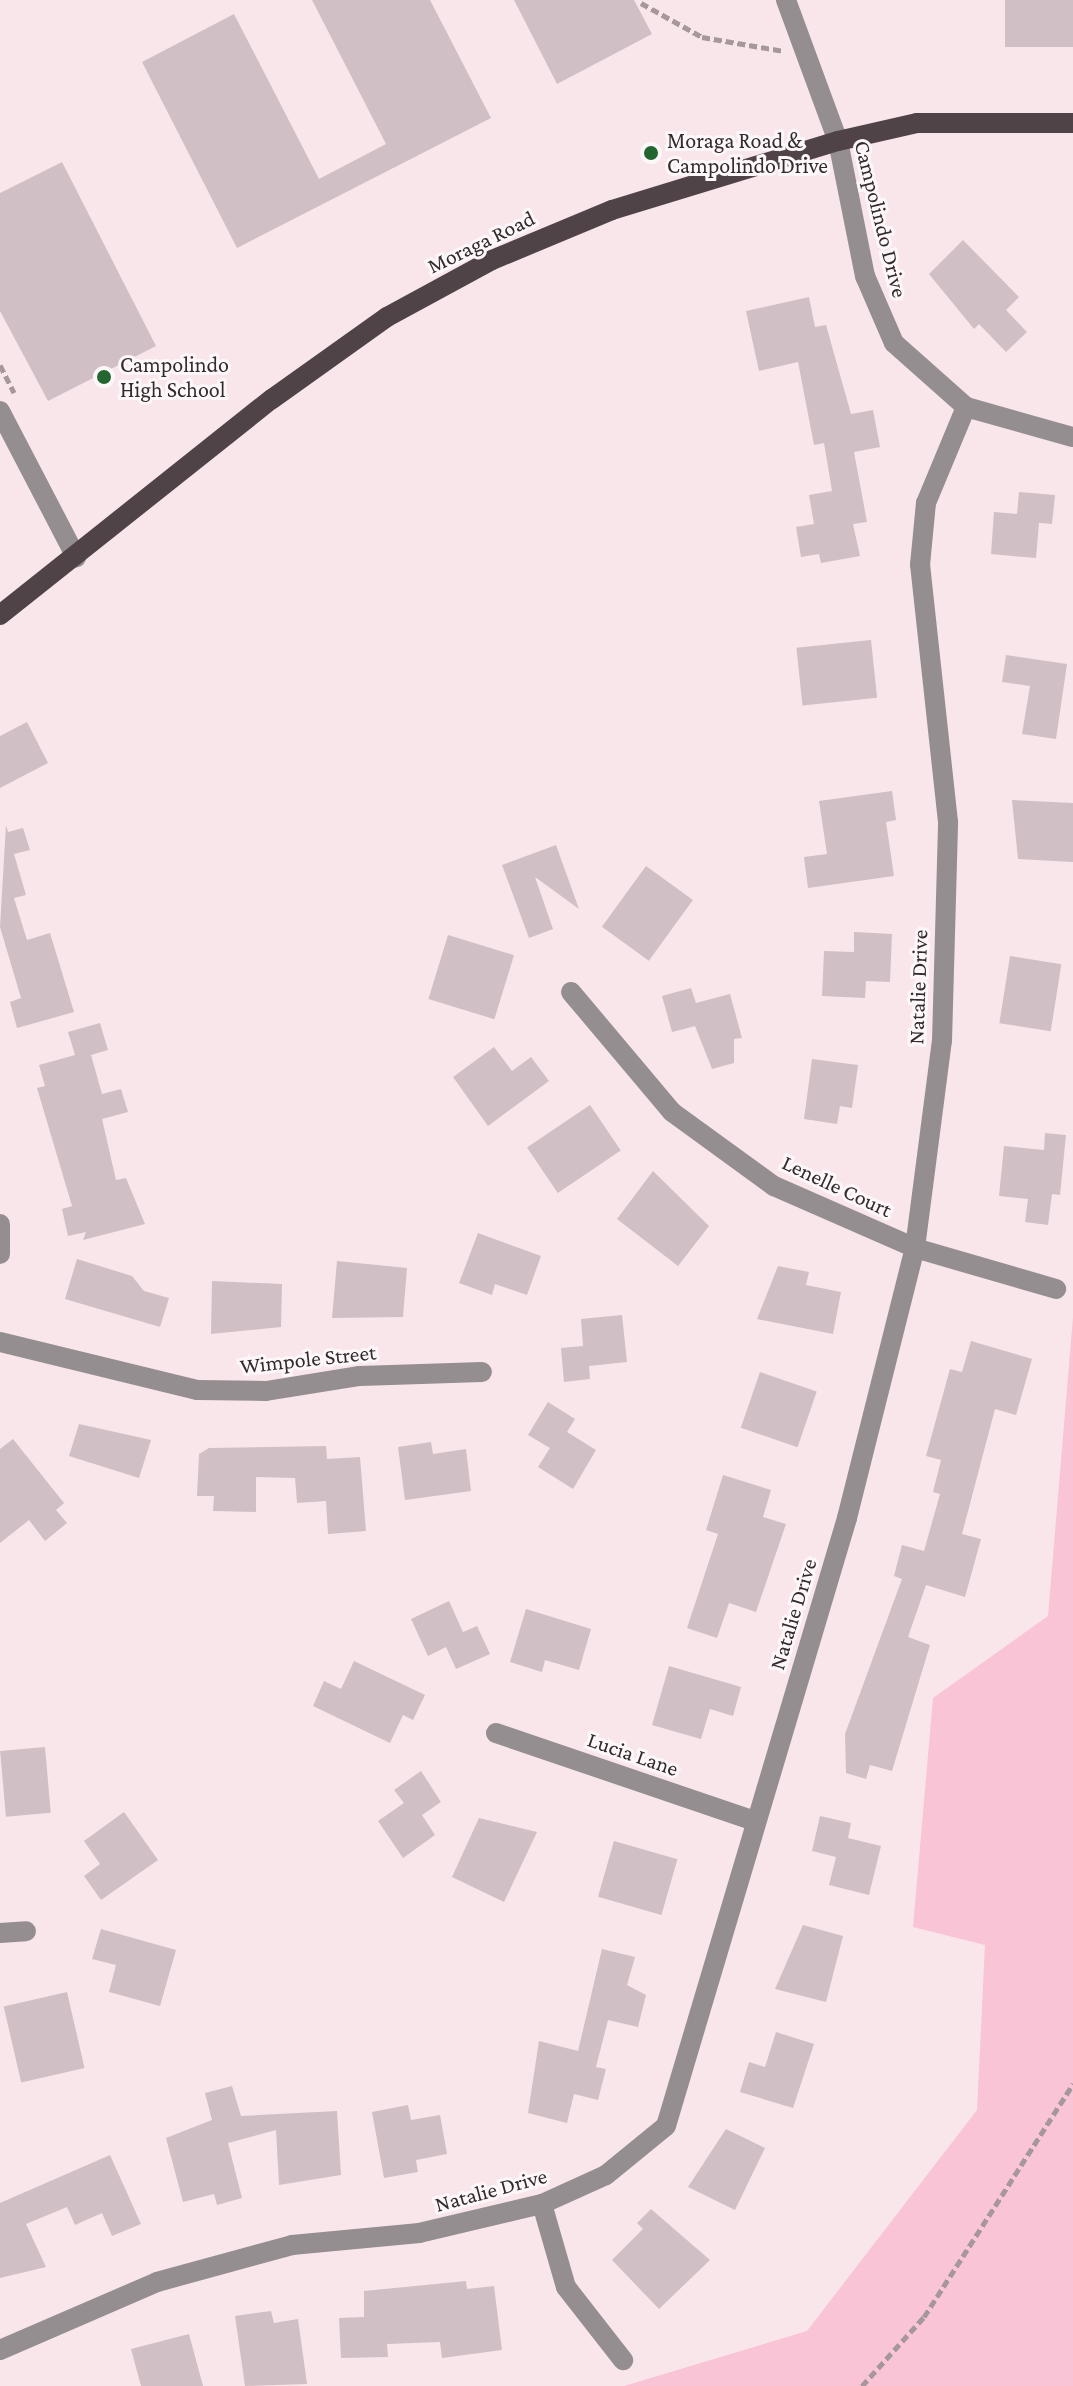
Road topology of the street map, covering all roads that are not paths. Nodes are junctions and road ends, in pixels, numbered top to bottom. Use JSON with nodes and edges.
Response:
{"nodes":[{"id":1,"x":786,"y":0,"type":"edge"},
{"id":2,"x":1073,"y":123,"type":"edge"},
{"id":3,"x":838,"y":141,"type":"junction"},
{"id":4,"x":966,"y":407,"type":"junction"},
{"id":5,"x":0,"y":411,"type":"edge"},
{"id":6,"x":1073,"y":437,"type":"edge"},
{"id":7,"x":76,"y":557,"type":"junction"},
{"id":8,"x":0,"y":615,"type":"edge"},
{"id":9,"x":571,"y":992,"type":"dead end"},
{"id":10,"x":0,"y":1224,"type":"edge"},
{"id":11,"x":915,"y":1248,"type":"junction"},
{"id":12,"x":0,"y":1254,"type":"edge"},
{"id":13,"x":1056,"y":1289,"type":"dead end"},
{"id":14,"x":0,"y":1342,"type":"edge"},
{"id":15,"x":482,"y":1372,"type":"dead end"},
{"id":16,"x":496,"y":1733,"type":"dead end"},
{"id":17,"x":755,"y":1821,"type":"junction"},
{"id":18,"x":26,"y":1931,"type":"dead end"},
{"id":19,"x":0,"y":1933,"type":"edge"},
{"id":20,"x":542,"y":2204,"type":"junction"},
{"id":21,"x":0,"y":2350,"type":"edge"},
{"id":22,"x":623,"y":2360,"type":"dead end"}],
"edges":[{"from":1,"to":3,"type":"street","name":"Campolindo Drive"},
{"from":2,"to":3,"type":"main road","name":"Moraga Road"},
{"from":3,"to":4,"type":"street","name":"Campolindo Drive"},
{"from":3,"to":7,"type":"main road","name":"Moraga Road"},
{"from":4,"to":6,"type":"street","name":"Campolindo Drive"},
{"from":4,"to":11,"type":"street","name":"Natalie Drive"},
{"from":5,"to":7,"type":"street"},
{"from":7,"to":8,"type":"main road","name":"Moraga Road"},
{"from":9,"to":11,"type":"street","name":"Lenelle Court"},
{"from":10,"to":12,"type":"street"},
{"from":11,"to":13,"type":"street","name":"Lenelle Court"},
{"from":11,"to":17,"type":"street","name":"Natalie Drive"},
{"from":14,"to":15,"type":"street","name":"Wimpole Street"},
{"from":16,"to":17,"type":"street","name":"Lucia Lane"},
{"from":17,"to":20,"type":"street","name":"Natalie Drive"},
{"from":18,"to":19,"type":"street"},
{"from":20,"to":21,"type":"street","name":"Natalie Drive"},
{"from":20,"to":22,"type":"street"}]}
